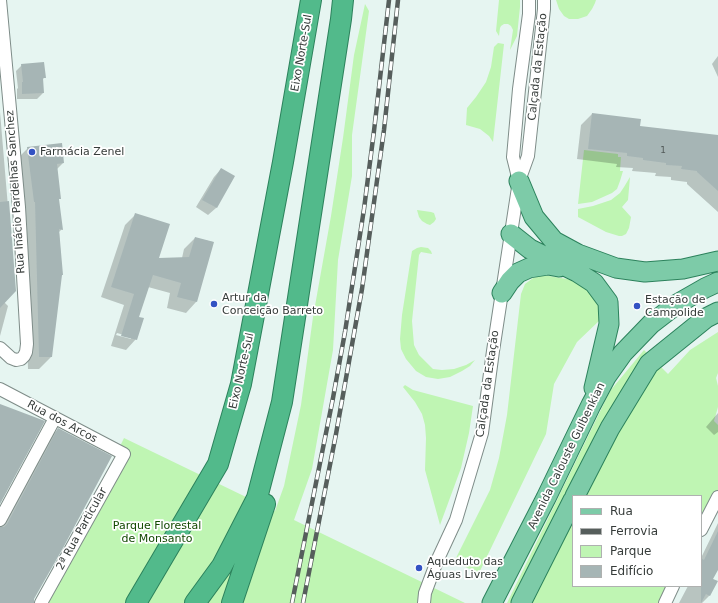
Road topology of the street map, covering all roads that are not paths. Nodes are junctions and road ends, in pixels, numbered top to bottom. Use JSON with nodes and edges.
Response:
{"nodes":[{"id":1,"x":0,"y":0,"type":"edge"},
{"id":2,"x":311,"y":0,"type":"edge"},
{"id":3,"x":343,"y":0,"type":"edge"},
{"id":4,"x":529,"y":0,"type":"edge"},
{"id":5,"x":544,"y":0,"type":"edge"},
{"id":6,"x":519,"y":181,"type":"junction"},
{"id":7,"x":511,"y":234,"type":"junction"},
{"id":8,"x":554,"y":241,"type":"junction"},
{"id":9,"x":718,"y":261,"type":"edge"},
{"id":10,"x":570,"y":269,"type":"junction"},
{"id":11,"x":718,"y":282,"type":"edge"},
{"id":12,"x":502,"y":293,"type":"junction"},
{"id":13,"x":718,"y":312,"type":"edge"},
{"id":14,"x":0,"y":348,"type":"edge"},
{"id":15,"x":0,"y":389,"type":"edge"},
{"id":16,"x":282,"y":402,"type":"junction"},
{"id":17,"x":591,"y":405,"type":"junction"},
{"id":18,"x":55,"y":418,"type":"junction"},
{"id":19,"x":124,"y":454,"type":"joint"},
{"id":20,"x":576,"y":495,"type":"edge"},
{"id":21,"x":718,"y":497,"type":"edge"},
{"id":22,"x":572,"y":502,"type":"edge"},
{"id":23,"x":0,"y":520,"type":"edge"},
{"id":24,"x":702,"y":528,"type":"edge"},
{"id":25,"x":673,"y":587,"type":"edge"},
{"id":26,"x":41,"y":603,"type":"edge"},
{"id":27,"x":136,"y":603,"type":"edge"},
{"id":28,"x":195,"y":603,"type":"edge"},
{"id":29,"x":232,"y":603,"type":"edge"},
{"id":30,"x":424,"y":603,"type":"edge"},
{"id":31,"x":492,"y":603,"type":"edge"},
{"id":32,"x":521,"y":603,"type":"edge"},
{"id":33,"x":665,"y":603,"type":"edge"}],
"edges":[{"from":1,"to":14,"type":"street","name":"Rua Inácio Pardelhas Sanchez"},
{"from":2,"to":27,"type":"highway","name":"Eixo Norte-Sul"},
{"from":3,"to":16,"type":"highway"},
{"from":4,"to":6,"type":"street","name":"Calçada da Estação"},
{"from":5,"to":6,"type":"street","name":"Calçada da Estação"},
{"from":6,"to":7,"type":"street","name":"Calçada da Estação"},
{"from":6,"to":8,"type":"main road"},
{"from":7,"to":8,"type":"main road"},
{"from":7,"to":10,"type":"main road"},
{"from":7,"to":12,"type":"street","name":"Calçada da Estação"},
{"from":8,"to":9,"type":"main road"},
{"from":10,"to":12,"type":"main road"},
{"from":10,"to":17,"type":"main road"},
{"from":11,"to":17,"type":"main road","name":"Avenida Calouste Gulbenkian"},
{"from":12,"to":30,"type":"street","name":"Calçada da Estação"},
{"from":13,"to":20,"type":"main road"},
{"from":15,"to":18,"type":"street","name":"Rua dos Arcos"},
{"from":16,"to":28,"type":"highway"},
{"from":16,"to":29,"type":"highway"},
{"from":17,"to":31,"type":"main road","name":"Avenida Calouste Gulbenkian"},
{"from":18,"to":19,"type":"street","name":"Rua dos Arcos"},
{"from":18,"to":23,"type":"street"},
{"from":19,"to":26,"type":"street","name":"2ª Rua Particular"},
{"from":21,"to":24,"type":"street"},
{"from":22,"to":32,"type":"main road"},
{"from":25,"to":33,"type":"street"}]}
